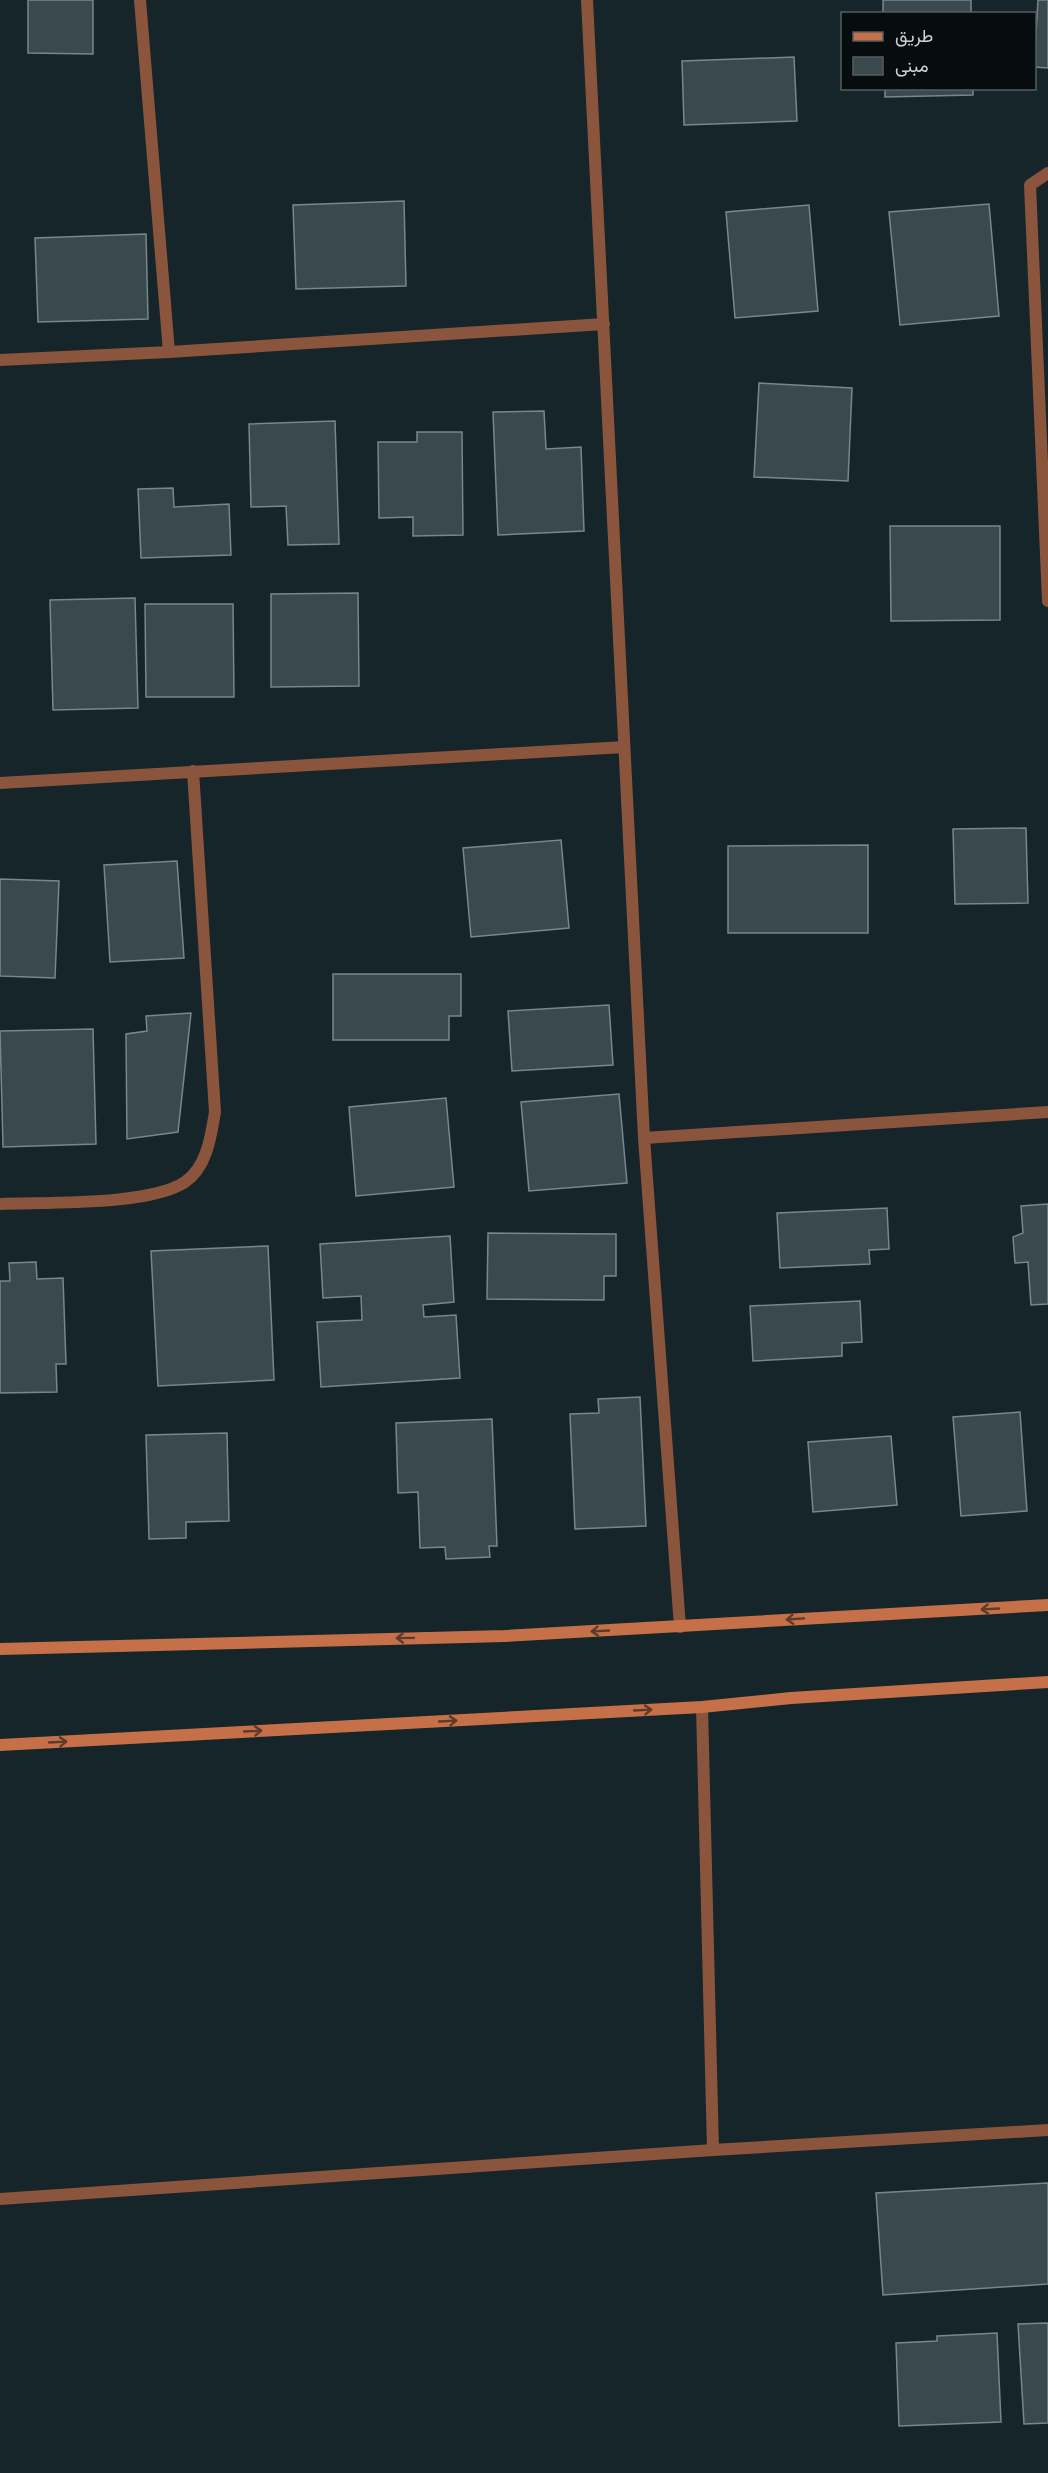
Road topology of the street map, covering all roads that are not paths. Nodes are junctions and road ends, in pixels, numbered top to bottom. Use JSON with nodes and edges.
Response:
{"nodes":[{"id":1,"x":140,"y":0,"type":"edge"},
{"id":2,"x":587,"y":0,"type":"edge"},
{"id":3,"x":1048,"y":173,"type":"edge"},
{"id":4,"x":604,"y":324,"type":"junction"},
{"id":5,"x":169,"y":352,"type":"junction"},
{"id":6,"x":0,"y":360,"type":"edge"},
{"id":7,"x":1048,"y":601,"type":"edge"},
{"id":8,"x":624,"y":747,"type":"junction"},
{"id":9,"x":193,"y":771,"type":"junction"},
{"id":10,"x":0,"y":783,"type":"edge"},
{"id":11,"x":1048,"y":1112,"type":"edge"},
{"id":12,"x":645,"y":1138,"type":"junction"},
{"id":13,"x":0,"y":1204,"type":"edge"},
{"id":14,"x":1048,"y":1605,"type":"edge"},
{"id":15,"x":680,"y":1627,"type":"junction"},
{"id":16,"x":0,"y":1649,"type":"edge"},
{"id":17,"x":1048,"y":1682,"type":"edge"},
{"id":18,"x":702,"y":1707,"type":"junction"},
{"id":19,"x":0,"y":1745,"type":"edge"},
{"id":20,"x":1048,"y":2130,"type":"edge"},
{"id":21,"x":713,"y":2150,"type":"junction"},
{"id":22,"x":0,"y":2199,"type":"edge"}],
"edges":[{"from":1,"to":5,"type":"street"},
{"from":2,"to":4,"type":"street"},
{"from":3,"to":7,"type":"street"},
{"from":4,"to":5,"type":"street"},
{"from":4,"to":8,"type":"street"},
{"from":5,"to":6,"type":"street"},
{"from":8,"to":9,"type":"street"},
{"from":8,"to":12,"type":"street"},
{"from":9,"to":10,"type":"street"},
{"from":9,"to":13,"type":"street"},
{"from":11,"to":12,"type":"street"},
{"from":12,"to":15,"type":"street"},
{"from":14,"to":15,"type":"main road","one_way":true},
{"from":15,"to":16,"type":"main road","one_way":true},
{"from":17,"to":18,"type":"main road"},
{"from":19,"to":18,"type":"main road","one_way":true},
{"from":18,"to":21,"type":"street"},
{"from":20,"to":21,"type":"street"},
{"from":21,"to":22,"type":"street"}]}
